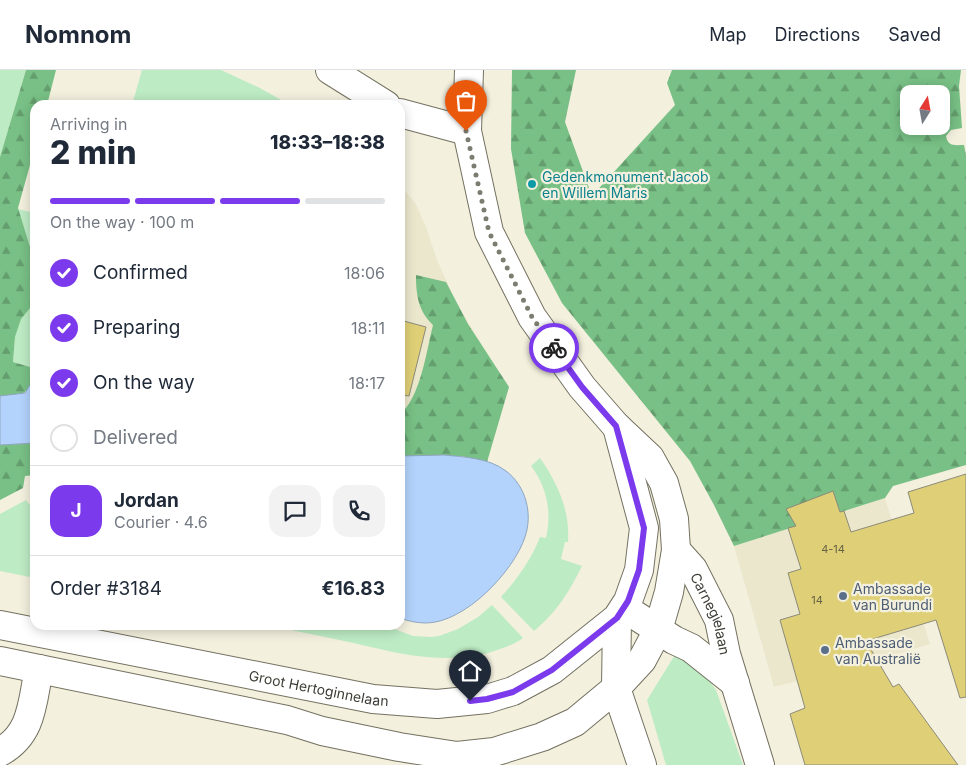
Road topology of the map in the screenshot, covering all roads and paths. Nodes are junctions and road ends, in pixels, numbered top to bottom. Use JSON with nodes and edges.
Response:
{"nodes":[{"id":1,"x":330,"y":70,"type":"edge"},
{"id":2,"x":469,"y":70,"type":"edge"},
{"id":3,"x":378,"y":100,"type":"edge"},
{"id":4,"x":405,"y":115,"type":"edge"},
{"id":5,"x":466,"y":131,"type":"junction"},
{"id":6,"x":616,"y":426,"type":"junction"},
{"id":7,"x":676,"y":550,"type":"junction"},
{"id":8,"x":620,"y":613,"type":"junction"},
{"id":9,"x":0,"y":625,"type":"edge"},
{"id":10,"x":658,"y":630,"type":"junction"},
{"id":11,"x":0,"y":661,"type":"edge"},
{"id":12,"x":39,"y":669,"type":"junction"},
{"id":13,"x":735,"y":684,"type":"junction"},
{"id":14,"x":616,"y":688,"type":"junction"},
{"id":15,"x":0,"y":752,"type":"edge"},
{"id":16,"x":642,"y":765,"type":"edge"},
{"id":17,"x":760,"y":765,"type":"edge"}],
"edges":[{"from":1,"to":3,"type":"main road"},
{"from":2,"to":5,"type":"main road","name":"Carnegielaan"},
{"from":4,"to":5,"type":"main road"},
{"from":5,"to":6,"type":"main road","name":"Carnegielaan"},
{"from":6,"to":7,"type":"main road","name":"Carnegielaan"},
{"from":6,"to":8,"type":"main road","name":"Carnegielaan"},
{"from":7,"to":10,"type":"main road","name":"Carnegielaan"},
{"from":7,"to":13,"type":"main road","name":"Carnegielaan"},
{"from":8,"to":9,"type":"main road","name":"Groot Hertoginnelaan"},
{"from":8,"to":10,"type":"main road","name":"Carnegielaan"},
{"from":8,"to":14,"type":"main road","name":"Carnegielaan"},
{"from":10,"to":13,"type":"main road","name":"Carnegielaan"},
{"from":10,"to":14,"type":"main road","name":"Carnegielaan"},
{"from":11,"to":12,"type":"main road"},
{"from":12,"to":14,"type":"main road"},
{"from":12,"to":15,"type":"main road"},
{"from":13,"to":17,"type":"main road","name":"Carnegielaan"},
{"from":14,"to":16,"type":"main road","name":"Carnegielaan"}]}
